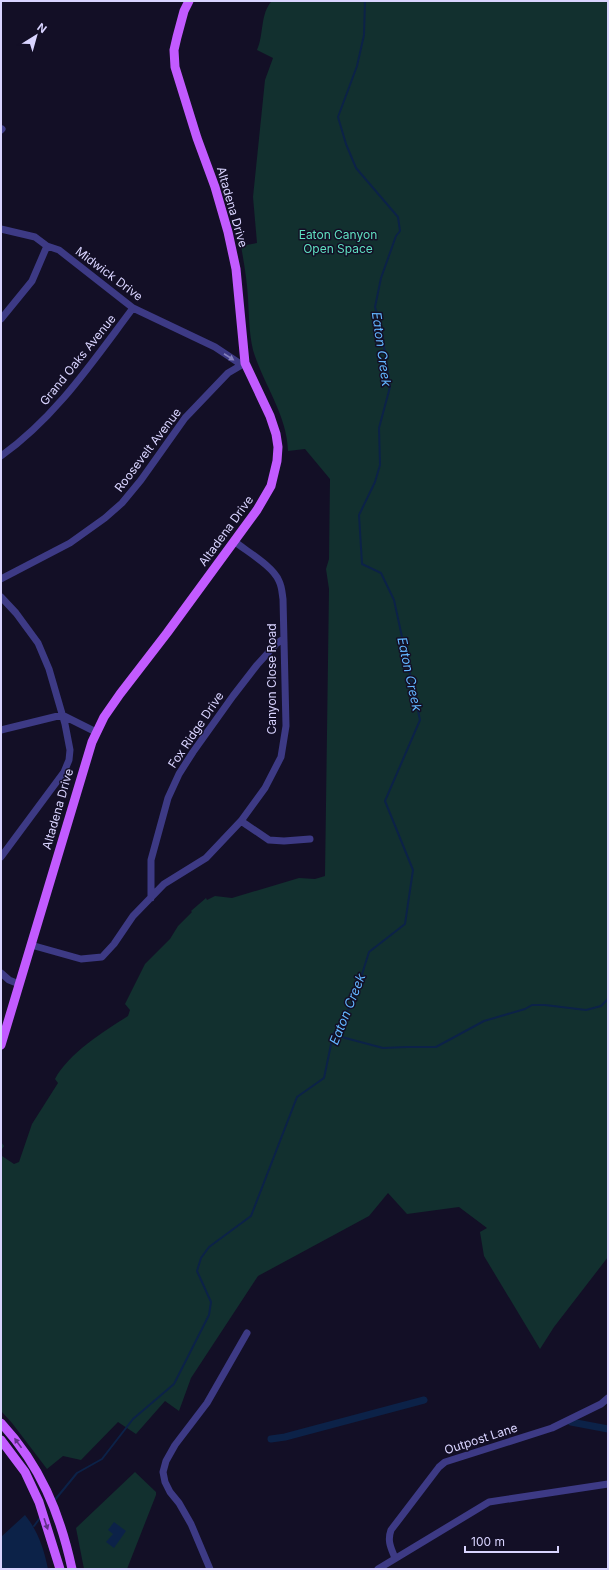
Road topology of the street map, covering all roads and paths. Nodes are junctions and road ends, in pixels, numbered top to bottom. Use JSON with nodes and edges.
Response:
{"nodes":[{"id":1,"x":189,"y":1,"type":"edge"},
{"id":2,"x":1,"y":229,"type":"edge"},
{"id":3,"x":47,"y":246,"type":"junction"},
{"id":4,"x":133,"y":308,"type":"junction"},
{"id":5,"x":1,"y":318,"type":"edge"},
{"id":6,"x":245,"y":363,"type":"junction"},
{"id":7,"x":1,"y":456,"type":"edge"},
{"id":8,"x":234,"y":541,"type":"junction"},
{"id":9,"x":1,"y":579,"type":"edge"},
{"id":10,"x":1,"y":597,"type":"edge"},
{"id":11,"x":283,"y":639,"type":"junction"},
{"id":12,"x":62,"y":715,"type":"junction"},
{"id":13,"x":1,"y":730,"type":"edge"},
{"id":14,"x":96,"y":732,"type":"junction"},
{"id":15,"x":241,"y":822,"type":"junction"},
{"id":16,"x":310,"y":838,"type":"dead end"},
{"id":17,"x":1,"y":857,"type":"edge"},
{"id":18,"x":151,"y":898,"type":"junction"},
{"id":19,"x":31,"y":945,"type":"junction"},
{"id":20,"x":1,"y":973,"type":"edge"},
{"id":21,"x":19,"y":984,"type":"junction"},
{"id":22,"x":1,"y":1045,"type":"edge"},
{"id":23,"x":247,"y":1333,"type":"dead end"},
{"id":24,"x":608,"y":1398,"type":"edge"},
{"id":25,"x":1,"y":1423,"type":"edge"},
{"id":26,"x":1,"y":1440,"type":"edge"},
{"id":27,"x":608,"y":1484,"type":"edge"},
{"id":28,"x":395,"y":1558,"type":"junction"},
{"id":29,"x":60,"y":1569,"type":"edge"},
{"id":30,"x":72,"y":1569,"type":"edge"},
{"id":31,"x":210,"y":1569,"type":"edge"},
{"id":32,"x":378,"y":1569,"type":"edge"}],
"edges":[{"from":1,"to":6,"type":"main road","name":"Altadena Drive"},
{"from":2,"to":3,"type":"street","name":"Midwick Drive"},
{"from":3,"to":4,"type":"street","name":"Midwick Drive"},
{"from":3,"to":5,"type":"street"},
{"from":4,"to":6,"type":"street","name":"Midwick Drive","one_way":true},
{"from":4,"to":7,"type":"street","name":"Grand Oaks Avenue"},
{"from":6,"to":8,"type":"main road","name":"Altadena Drive"},
{"from":6,"to":9,"type":"street","name":"Roosevelt Avenue"},
{"from":8,"to":11,"type":"street","name":"Canyon Close Road"},
{"from":8,"to":14,"type":"main road","name":"Altadena Drive"},
{"from":10,"to":12,"type":"street"},
{"from":11,"to":15,"type":"street","name":"Canyon Close Road"},
{"from":11,"to":18,"type":"street","name":"Fox Ridge Drive"},
{"from":12,"to":13,"type":"street"},
{"from":12,"to":14,"type":"street"},
{"from":12,"to":17,"type":"street"},
{"from":14,"to":19,"type":"main road","name":"Altadena Drive"},
{"from":15,"to":16,"type":"street"},
{"from":15,"to":18,"type":"street","name":"Canyon Close Road"},
{"from":18,"to":19,"type":"street","name":"Canyon Close Road"},
{"from":19,"to":21,"type":"main road","name":"Altadena Drive"},
{"from":20,"to":21,"type":"street"},
{"from":21,"to":22,"type":"main road","name":"Altadena Drive"},
{"from":23,"to":31,"type":"street"},
{"from":24,"to":28,"type":"street","name":"Outpost Lane"},
{"from":30,"to":25,"type":"main road","one_way":true},
{"from":26,"to":29,"type":"main road","one_way":true},
{"from":27,"to":28,"type":"street"},
{"from":28,"to":32,"type":"street"}]}
